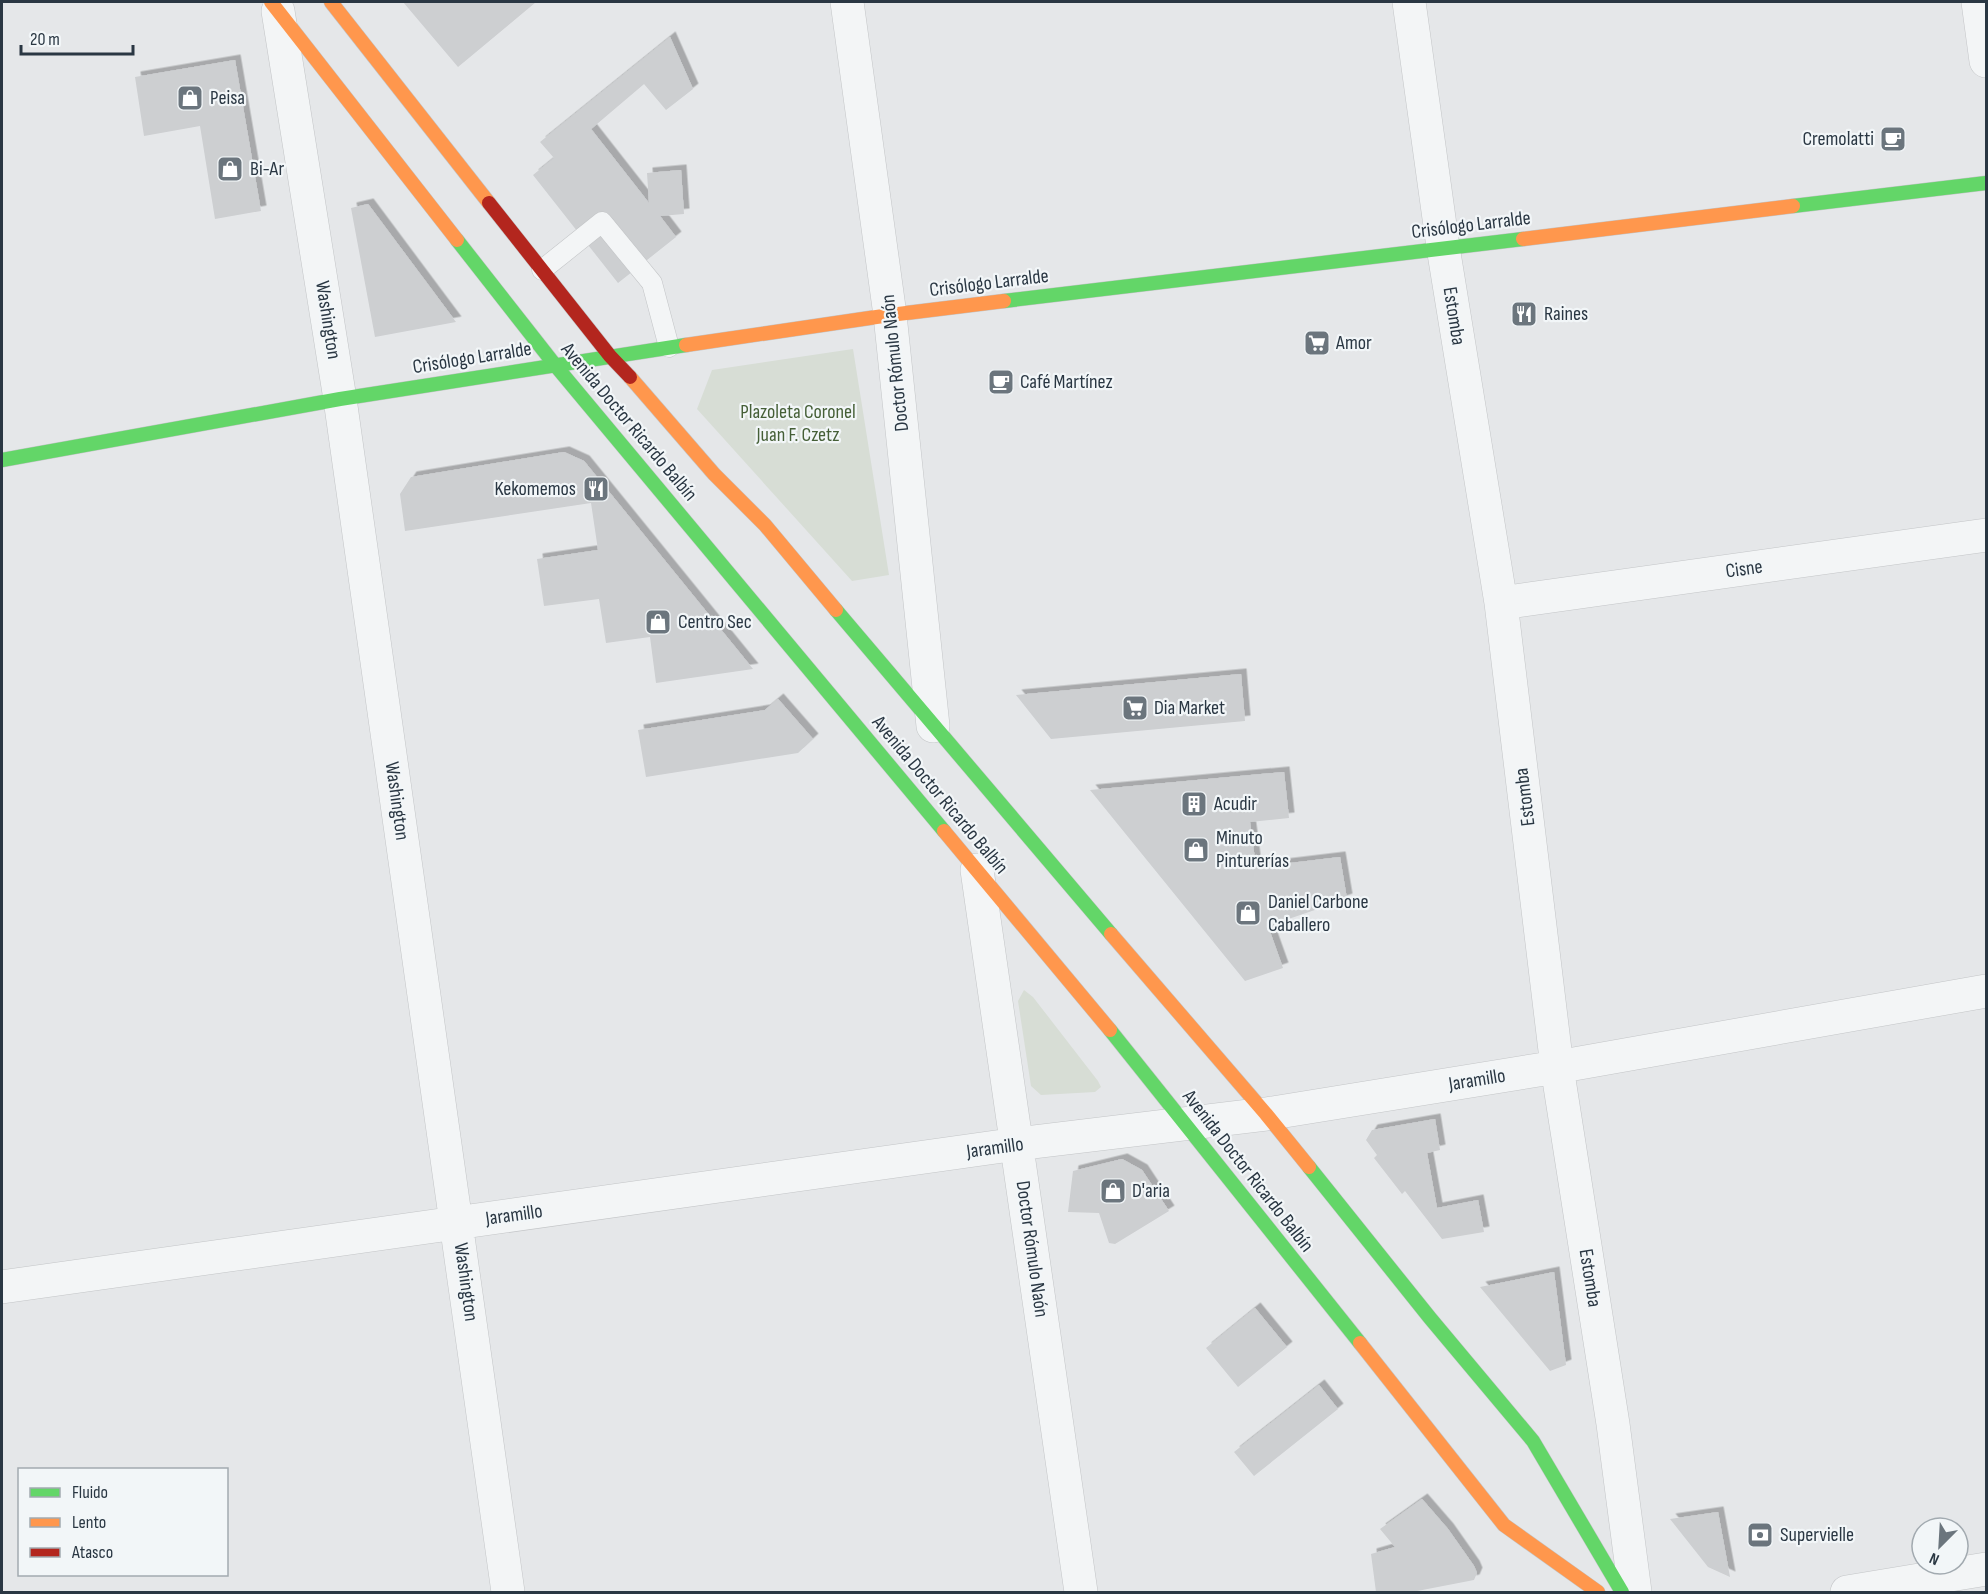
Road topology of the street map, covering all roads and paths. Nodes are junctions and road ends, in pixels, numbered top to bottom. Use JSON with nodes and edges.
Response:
{"nodes":[{"id":1,"x":331,"y":2,"type":"edge"},
{"id":2,"x":847,"y":2,"type":"edge"},
{"id":3,"x":1409,"y":2,"type":"edge"},
{"id":4,"x":1978,"y":2,"type":"edge"},
{"id":5,"x":274,"y":6,"type":"edge"},
{"id":6,"x":1986,"y":61,"type":"edge"},
{"id":7,"x":1986,"y":183,"type":"edge"},
{"id":8,"x":1443,"y":248,"type":"junction"},
{"id":9,"x":542,"y":270,"type":"junction"},
{"id":10,"x":890,"y":315,"type":"junction"},
{"id":11,"x":669,"y":347,"type":"junction"},
{"id":12,"x":610,"y":356,"type":"junction"},
{"id":13,"x":555,"y":365,"type":"junction"},
{"id":14,"x":340,"y":399,"type":"junction"},
{"id":15,"x":2,"y":460,"type":"edge"},
{"id":16,"x":1986,"y":535,"type":"edge"},
{"id":17,"x":1502,"y":603,"type":"junction"},
{"id":18,"x":933,"y":726,"type":"junction"},
{"id":19,"x":977,"y":870,"type":"junction"},
{"id":20,"x":1986,"y":991,"type":"edge"},
{"id":21,"x":1557,"y":1067,"type":"junction"},
{"id":22,"x":1266,"y":1114,"type":"junction"},
{"id":23,"x":1186,"y":1124,"type":"junction"},
{"id":24,"x":1017,"y":1144,"type":"junction"},
{"id":25,"x":458,"y":1223,"type":"junction"},
{"id":26,"x":2,"y":1287,"type":"edge"},
{"id":27,"x":1986,"y":1569,"type":"edge"},
{"id":28,"x":508,"y":1593,"type":"edge"},
{"id":29,"x":1081,"y":1593,"type":"edge"},
{"id":30,"x":1598,"y":1593,"type":"edge"},
{"id":31,"x":1622,"y":1593,"type":"edge"},
{"id":32,"x":1635,"y":1593,"type":"edge"},
{"id":33,"x":1847,"y":1593,"type":"edge"}],
"edges":[{"from":1,"to":9,"type":"main road","name":"Avenida Doctor Ricardo Balbín"},
{"from":2,"to":10,"type":"street","name":"Doctor Rómulo Naón"},
{"from":3,"to":8,"type":"street","name":"Estomba"},
{"from":4,"to":6,"type":"street"},
{"from":5,"to":13,"type":"main road","name":"Avenida Doctor Ricardo Balbín"},
{"from":5,"to":14,"type":"street","name":"Washington"},
{"from":7,"to":8,"type":"main road","name":"Crisólogo Larralde"},
{"from":8,"to":10,"type":"main road","name":"Crisólogo Larralde"},
{"from":8,"to":17,"type":"street","name":"Estomba"},
{"from":9,"to":11,"type":"lane"},
{"from":9,"to":12,"type":"main road","name":"Avenida Doctor Ricardo Balbín"},
{"from":10,"to":11,"type":"main road","name":"Crisólogo Larralde"},
{"from":10,"to":18,"type":"street","name":"Doctor Rómulo Naón"},
{"from":11,"to":12,"type":"main road","name":"Crisólogo Larralde"},
{"from":12,"to":13,"type":"main road","name":"Crisólogo Larralde"},
{"from":12,"to":18,"type":"main road","name":"Avenida Doctor Ricardo Balbín"},
{"from":13,"to":14,"type":"main road","name":"Crisólogo Larralde"},
{"from":13,"to":19,"type":"main road","name":"Avenida Doctor Ricardo Balbín"},
{"from":14,"to":15,"type":"main road","name":"Crisólogo Larralde"},
{"from":14,"to":25,"type":"street","name":"Washington"},
{"from":16,"to":17,"type":"street","name":"Cisne"},
{"from":17,"to":21,"type":"street","name":"Estomba"},
{"from":18,"to":22,"type":"main road","name":"Avenida Doctor Ricardo Balbín"},
{"from":19,"to":23,"type":"main road","name":"Avenida Doctor Ricardo Balbín"},
{"from":19,"to":24,"type":"street","name":"Doctor Rómulo Naón"},
{"from":20,"to":21,"type":"street","name":"Jaramillo"},
{"from":21,"to":22,"type":"street","name":"Jaramillo"},
{"from":21,"to":32,"type":"street","name":"Estomba"},
{"from":22,"to":23,"type":"street","name":"Jaramillo"},
{"from":22,"to":31,"type":"main road","name":"Avenida Doctor Ricardo Balbín"},
{"from":23,"to":24,"type":"street","name":"Jaramillo"},
{"from":23,"to":30,"type":"main road","name":"Avenida Doctor Ricardo Balbín"},
{"from":24,"to":25,"type":"street","name":"Jaramillo"},
{"from":24,"to":29,"type":"street","name":"Doctor Rómulo Naón"},
{"from":25,"to":26,"type":"street","name":"Jaramillo"},
{"from":25,"to":28,"type":"street","name":"Washington"},
{"from":27,"to":33,"type":"street"}]}
